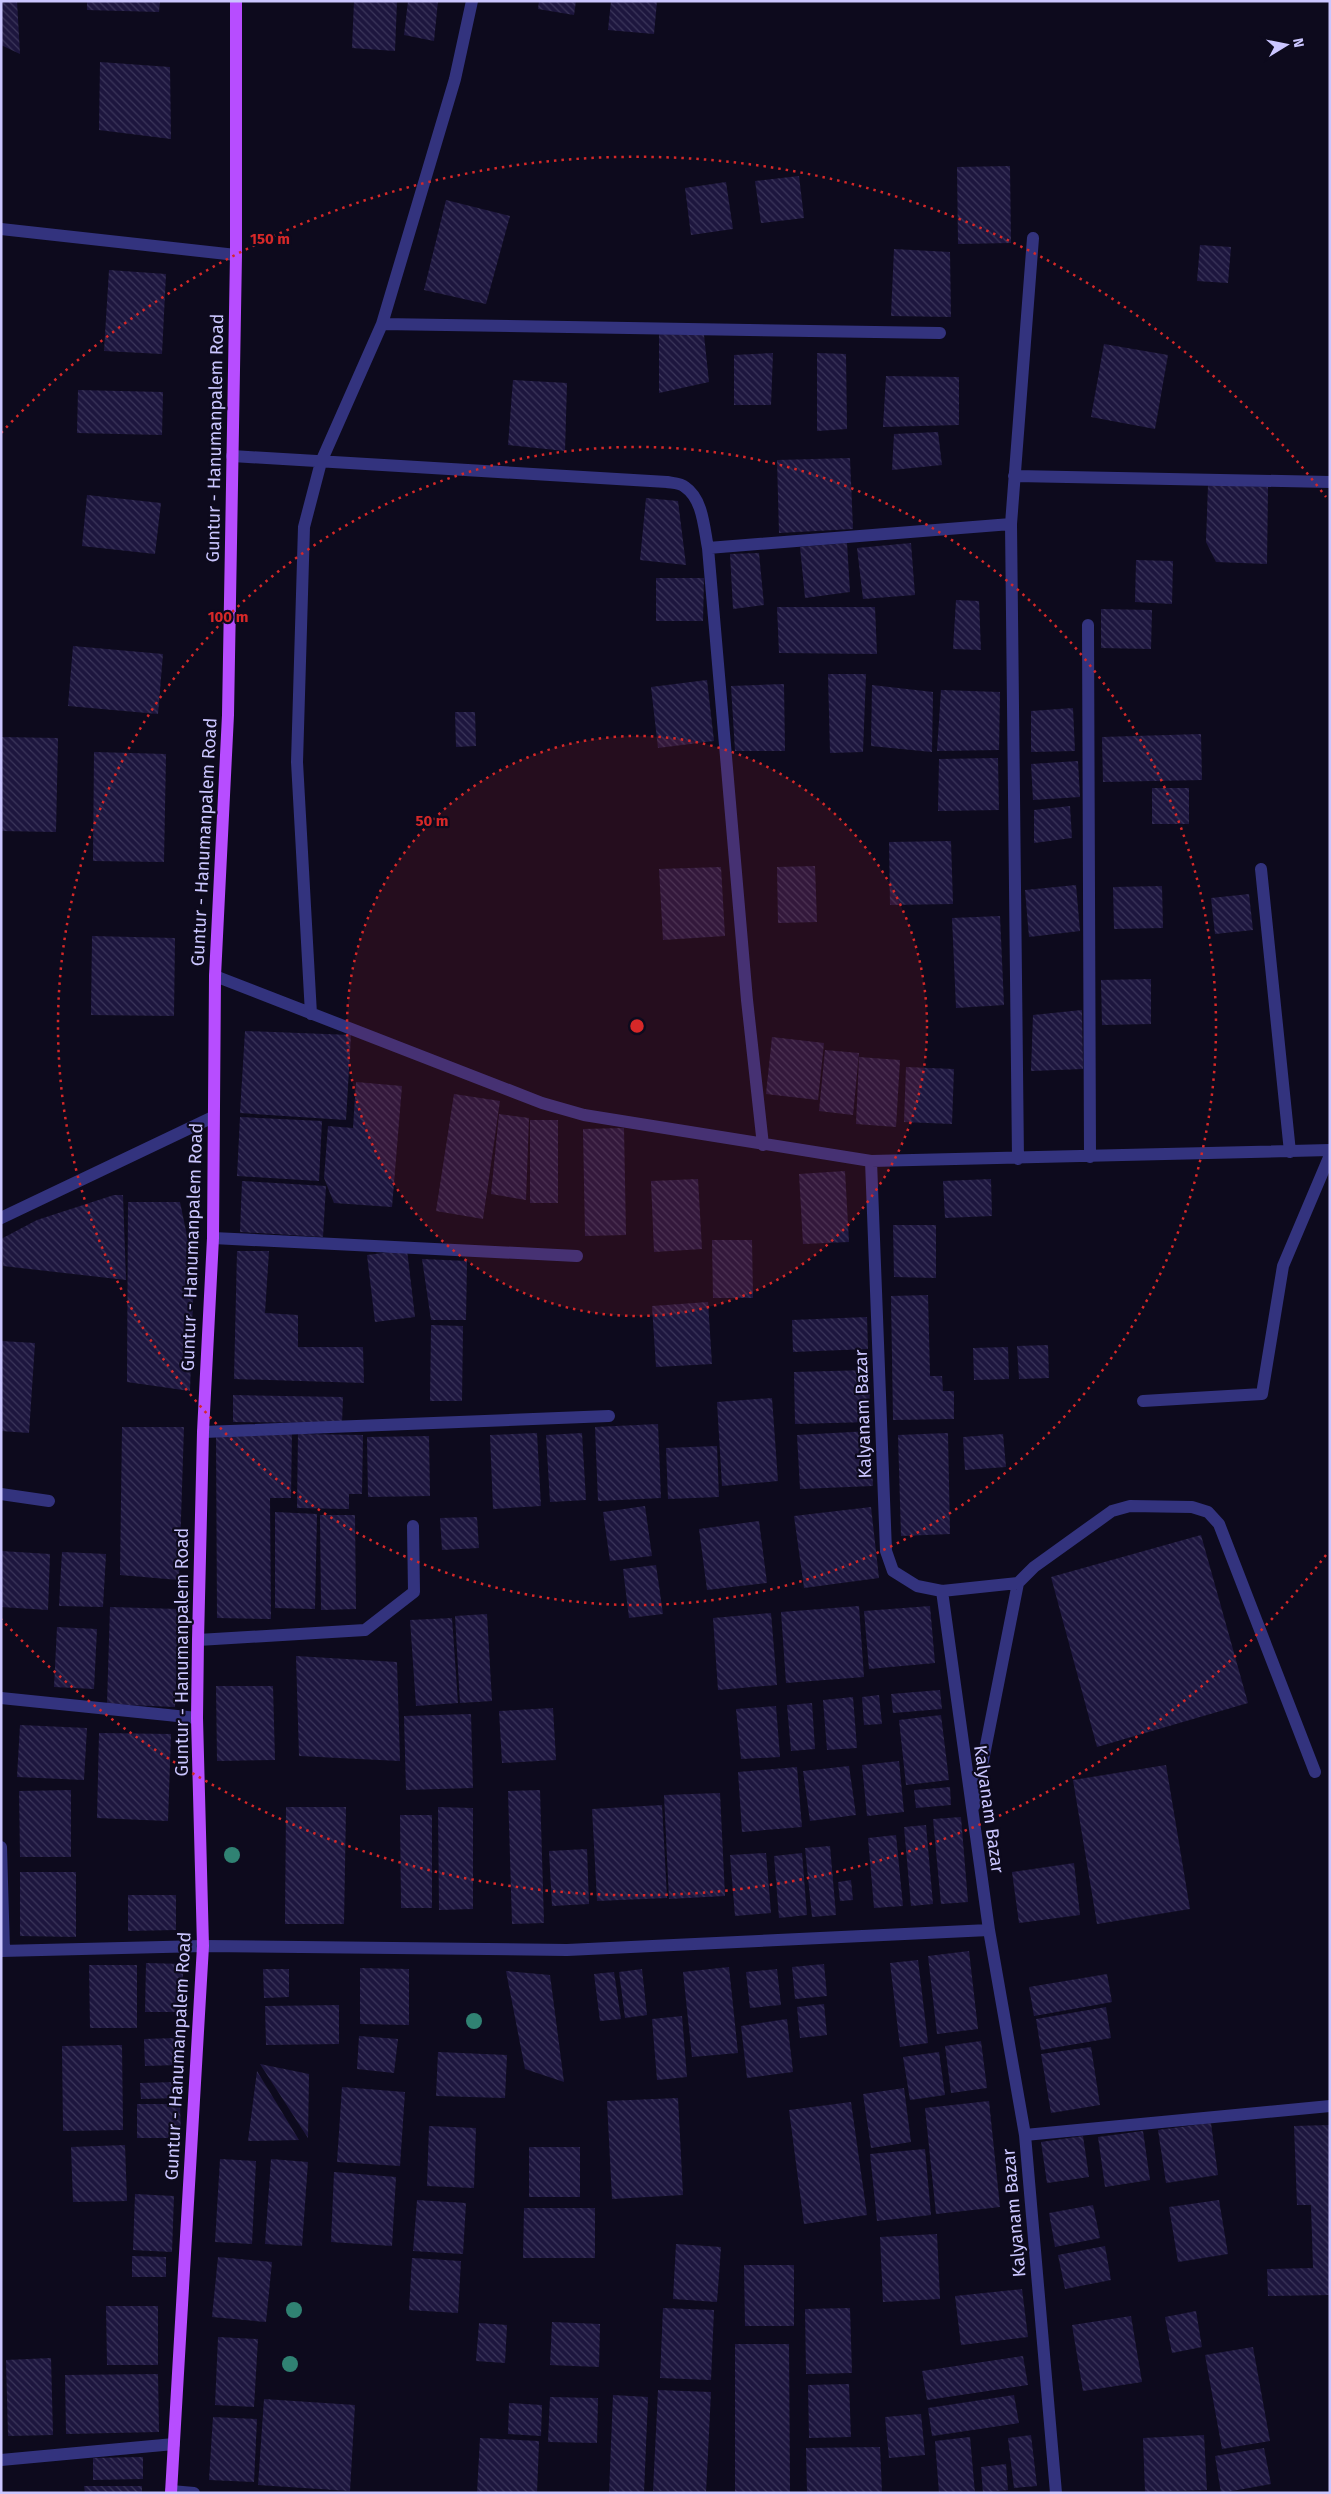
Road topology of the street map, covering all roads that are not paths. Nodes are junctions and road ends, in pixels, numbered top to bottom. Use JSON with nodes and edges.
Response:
{"nodes":[{"id":1,"x":236,"y":1,"type":"edge"},
{"id":2,"x":472,"y":1,"type":"edge"},
{"id":3,"x":1,"y":229,"type":"edge"},
{"id":4,"x":1033,"y":238,"type":"dead end"},
{"id":5,"x":236,"y":255,"type":"junction"},
{"id":6,"x":382,"y":324,"type":"junction"},
{"id":7,"x":940,"y":333,"type":"dead end"},
{"id":8,"x":232,"y":456,"type":"junction"},
{"id":9,"x":321,"y":462,"type":"junction"},
{"id":10,"x":1014,"y":476,"type":"junction"},
{"id":11,"x":1330,"y":482,"type":"edge"},
{"id":12,"x":1011,"y":524,"type":"junction"},
{"id":13,"x":708,"y":548,"type":"junction"},
{"id":14,"x":1088,"y":625,"type":"dead end"},
{"id":15,"x":1261,"y":869,"type":"dead end"},
{"id":16,"x":215,"y":976,"type":"junction"},
{"id":17,"x":310,"y":1014,"type":"junction"},
{"id":18,"x":213,"y":1117,"type":"junction"},
{"id":19,"x":763,"y":1145,"type":"junction"},
{"id":20,"x":1330,"y":1150,"type":"edge"},
{"id":21,"x":1290,"y":1152,"type":"junction"},
{"id":22,"x":1330,"y":1155,"type":"edge"},
{"id":23,"x":1090,"y":1158,"type":"junction"},
{"id":24,"x":1018,"y":1159,"type":"junction"},
{"id":25,"x":871,"y":1161,"type":"junction"},
{"id":26,"x":1,"y":1218,"type":"edge"},
{"id":27,"x":214,"y":1238,"type":"junction"},
{"id":28,"x":576,"y":1256,"type":"dead end"},
{"id":29,"x":1143,"y":1401,"type":"dead end"},
{"id":30,"x":609,"y":1416,"type":"dead end"},
{"id":31,"x":203,"y":1432,"type":"junction"},
{"id":32,"x":1,"y":1494,"type":"edge"},
{"id":33,"x":49,"y":1501,"type":"dead end"},
{"id":34,"x":412,"y":1526,"type":"dead end"},
{"id":35,"x":1018,"y":1583,"type":"junction"},
{"id":36,"x":942,"y":1591,"type":"junction"},
{"id":37,"x":198,"y":1640,"type":"junction"},
{"id":38,"x":1,"y":1698,"type":"edge"},
{"id":39,"x":197,"y":1718,"type":"junction"},
{"id":40,"x":1314,"y":1772,"type":"dead end"},
{"id":41,"x":972,"y":1817,"type":"junction"},
{"id":42,"x":1,"y":1847,"type":"edge"},
{"id":43,"x":989,"y":1930,"type":"junction"},
{"id":44,"x":203,"y":1946,"type":"junction"},
{"id":45,"x":2,"y":1951,"type":"edge"},
{"id":46,"x":1330,"y":2106,"type":"edge"},
{"id":47,"x":1024,"y":2135,"type":"junction"},
{"id":48,"x":174,"y":2444,"type":"junction"},
{"id":49,"x":1,"y":2460,"type":"edge"},
{"id":50,"x":171,"y":2492,"type":"edge"},
{"id":51,"x":194,"y":2493,"type":"edge"},
{"id":52,"x":1056,"y":2493,"type":"edge"}],
"edges":[{"from":1,"to":5,"type":"main road","name":"Guntur - Hanumanpalem Road"},
{"from":2,"to":6,"type":"street"},
{"from":3,"to":5,"type":"street"},
{"from":4,"to":10,"type":"street"},
{"from":5,"to":8,"type":"main road","name":"Guntur - Hanumanpalem Road"},
{"from":6,"to":7,"type":"street"},
{"from":6,"to":9,"type":"street"},
{"from":8,"to":9,"type":"street"},
{"from":8,"to":16,"type":"main road","name":"Guntur - Hanumanpalem Road"},
{"from":9,"to":13,"type":"street"},
{"from":9,"to":17,"type":"street"},
{"from":10,"to":11,"type":"street"},
{"from":10,"to":12,"type":"street"},
{"from":12,"to":13,"type":"street"},
{"from":12,"to":24,"type":"street"},
{"from":13,"to":19,"type":"street"},
{"from":14,"to":23,"type":"street"},
{"from":15,"to":21,"type":"street"},
{"from":16,"to":17,"type":"street"},
{"from":16,"to":18,"type":"main road","name":"Guntur - Hanumanpalem Road"},
{"from":17,"to":19,"type":"street"},
{"from":18,"to":26,"type":"street"},
{"from":18,"to":27,"type":"main road","name":"Guntur - Hanumanpalem Road"},
{"from":19,"to":25,"type":"street"},
{"from":20,"to":21,"type":"street"},
{"from":21,"to":23,"type":"street"},
{"from":22,"to":29,"type":"street"},
{"from":23,"to":24,"type":"street"},
{"from":24,"to":25,"type":"street"},
{"from":25,"to":36,"type":"street","name":"Kalyanam Bazar"},
{"from":27,"to":28,"type":"street"},
{"from":27,"to":31,"type":"main road","name":"Guntur - Hanumanpalem Road"},
{"from":30,"to":31,"type":"street"},
{"from":31,"to":37,"type":"main road","name":"Guntur - Hanumanpalem Road"},
{"from":32,"to":33,"type":"street"},
{"from":34,"to":37,"type":"street"},
{"from":35,"to":36,"type":"street"},
{"from":35,"to":40,"type":"street"},
{"from":35,"to":41,"type":"street"},
{"from":36,"to":41,"type":"street","name":"Kalyanam Bazar"},
{"from":37,"to":39,"type":"main road","name":"Guntur - Hanumanpalem Road"},
{"from":38,"to":39,"type":"street"},
{"from":39,"to":44,"type":"main road","name":"Guntur - Hanumanpalem Road"},
{"from":41,"to":43,"type":"street","name":"Kalyanam Bazar"},
{"from":42,"to":45,"type":"street"},
{"from":43,"to":44,"type":"street"},
{"from":43,"to":47,"type":"street","name":"Kalyanam Bazar"},
{"from":44,"to":45,"type":"street"},
{"from":44,"to":48,"type":"main road","name":"Guntur - Hanumanpalem Road"},
{"from":46,"to":47,"type":"street"},
{"from":47,"to":52,"type":"street","name":"Kalyanam Bazar"},
{"from":48,"to":49,"type":"street"},
{"from":48,"to":50,"type":"main road","name":"Guntur - Hanumanpalem Road"},
{"from":50,"to":51,"type":"street"}]}
